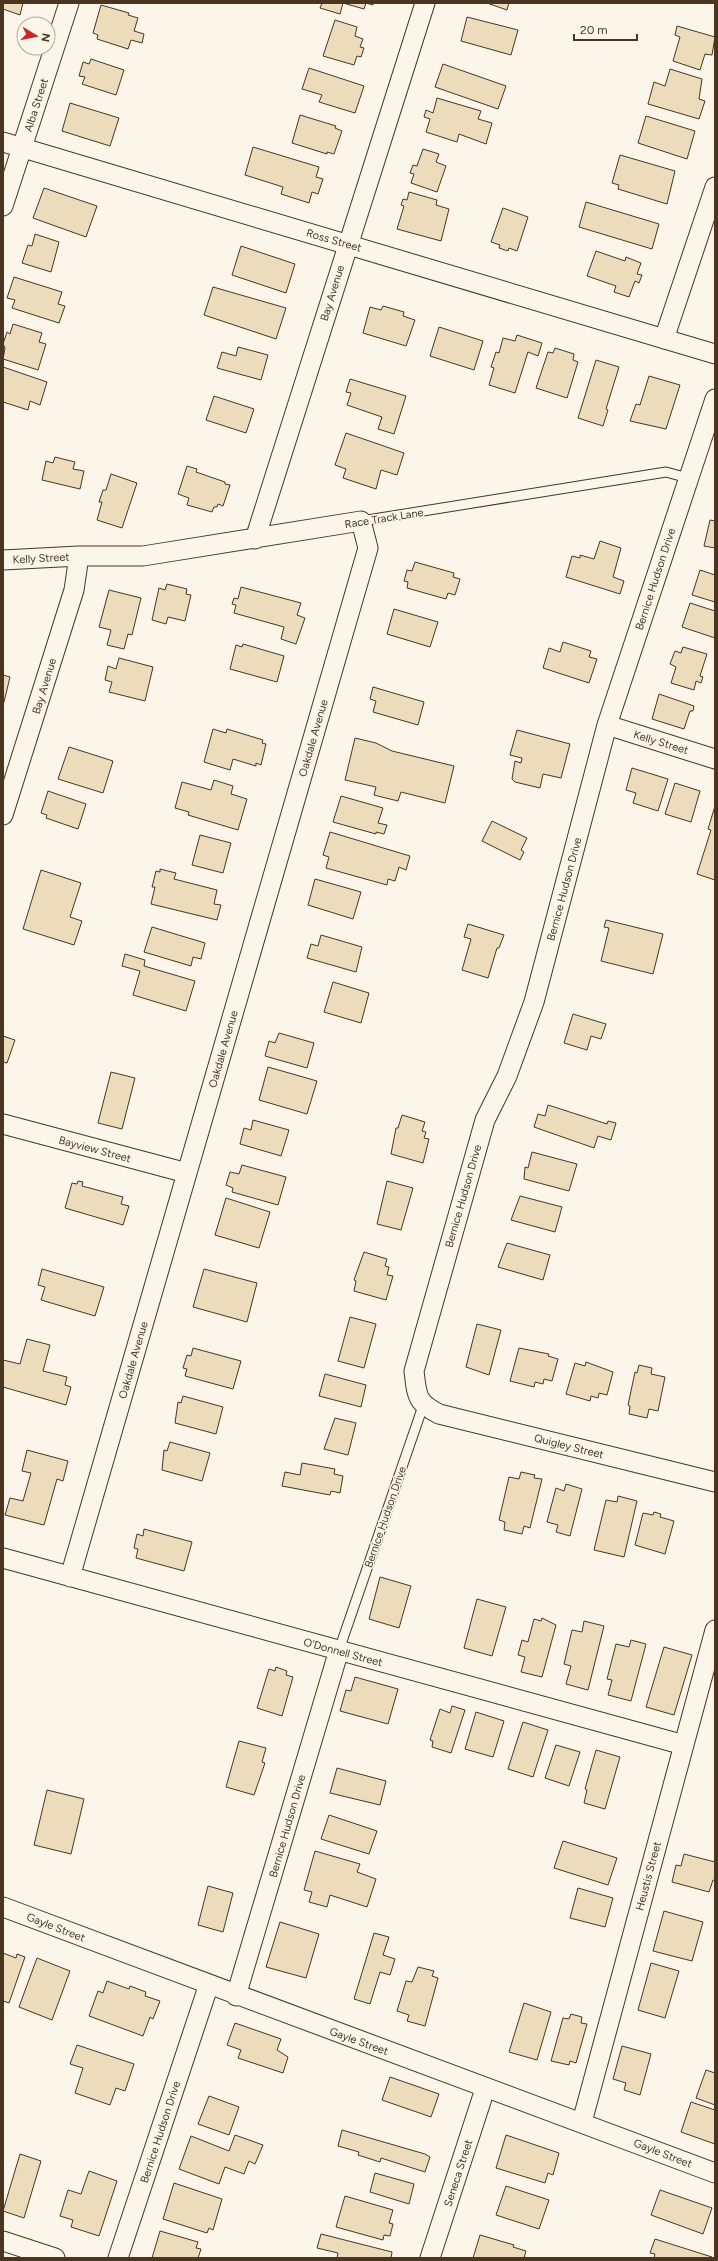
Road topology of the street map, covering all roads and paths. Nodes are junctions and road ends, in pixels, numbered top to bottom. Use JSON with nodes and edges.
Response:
{"nodes":[{"id":1,"x":69,"y":3,"type":"edge"},
{"id":2,"x":425,"y":3,"type":"edge"},
{"id":3,"x":3,"y":142,"type":"edge"},
{"id":4,"x":22,"y":148,"type":"junction"},
{"id":5,"x":715,"y":187,"type":"edge"},
{"id":6,"x":3,"y":206,"type":"edge"},
{"id":7,"x":348,"y":244,"type":"junction"},
{"id":8,"x":664,"y":339,"type":"junction"},
{"id":9,"x":715,"y":354,"type":"edge"},
{"id":10,"x":715,"y":399,"type":"edge"},
{"id":11,"x":688,"y":478,"type":"junction"},
{"id":12,"x":361,"y":521,"type":"junction"},
{"id":13,"x":255,"y":539,"type":"junction"},
{"id":14,"x":80,"y":556,"type":"junction"},
{"id":15,"x":3,"y":560,"type":"edge"},
{"id":16,"x":607,"y":725,"type":"junction"},
{"id":17,"x":715,"y":759,"type":"edge"},
{"id":18,"x":3,"y":815,"type":"edge"},
{"id":19,"x":3,"y":1124,"type":"edge"},
{"id":20,"x":187,"y":1173,"type":"junction"},
{"id":21,"x":423,"y":1406,"type":"junction"},
{"id":22,"x":715,"y":1482,"type":"edge"},
{"id":23,"x":3,"y":1558,"type":"edge"},
{"id":24,"x":70,"y":1577,"type":"junction"},
{"id":25,"x":715,"y":1630,"type":"edge"},
{"id":26,"x":338,"y":1650,"type":"junction"},
{"id":27,"x":684,"y":1745,"type":"junction"},
{"id":28,"x":3,"y":1907,"type":"edge"},
{"id":29,"x":209,"y":1984,"type":"junction"},
{"id":30,"x":236,"y":1996,"type":"junction"},
{"id":31,"x":485,"y":2089,"type":"junction"},
{"id":32,"x":582,"y":2122,"type":"junction"},
{"id":33,"x":715,"y":2173,"type":"edge"},
{"id":34,"x":3,"y":2241,"type":"edge"},
{"id":35,"x":55,"y":2258,"type":"edge"},
{"id":36,"x":118,"y":2258,"type":"edge"},
{"id":37,"x":430,"y":2258,"type":"edge"}],
"edges":[{"from":1,"to":4,"type":"street","name":"Alba Street"},
{"from":2,"to":7,"type":"street","name":"Bay Avenue"},
{"from":3,"to":4,"type":"street","name":"Ross Street"},
{"from":4,"to":6,"type":"street","name":"Alba Street"},
{"from":4,"to":7,"type":"street","name":"Ross Street"},
{"from":5,"to":8,"type":"street"},
{"from":7,"to":8,"type":"street","name":"Ross Street"},
{"from":7,"to":13,"type":"street","name":"Bay Avenue"},
{"from":8,"to":9,"type":"street","name":"Ross Street"},
{"from":10,"to":11,"type":"street","name":"Bernice Hudson Drive"},
{"from":11,"to":12,"type":"lane","name":"Race Track Lane"},
{"from":11,"to":16,"type":"street","name":"Bernice Hudson Drive"},
{"from":12,"to":13,"type":"street","name":"Race Track Lane"},
{"from":12,"to":20,"type":"street","name":"Oakdale Avenue"},
{"from":13,"to":14,"type":"street","name":"Race Track Lane"},
{"from":14,"to":15,"type":"street","name":"Kelly Street"},
{"from":14,"to":18,"type":"street","name":"Bay Avenue"},
{"from":16,"to":17,"type":"street","name":"Kelly Street"},
{"from":16,"to":21,"type":"street","name":"Bernice Hudson Drive"},
{"from":19,"to":20,"type":"street","name":"Bayview Street"},
{"from":20,"to":24,"type":"street","name":"Oakdale Avenue"},
{"from":21,"to":22,"type":"street","name":"Quigley Street"},
{"from":21,"to":26,"type":"lane","name":"Bernice Hudson Drive"},
{"from":23,"to":24,"type":"street","name":"O'Donnell Street"},
{"from":24,"to":26,"type":"street","name":"O'Donnell Street"},
{"from":25,"to":27,"type":"street","name":"Heustis Street"},
{"from":26,"to":27,"type":"street","name":"O'Donnell Street"},
{"from":26,"to":30,"type":"street","name":"Bernice Hudson Drive"},
{"from":27,"to":32,"type":"street","name":"Heustis Street"},
{"from":28,"to":29,"type":"street","name":"Gayle Street"},
{"from":29,"to":30,"type":"street","name":"Gayle Street"},
{"from":29,"to":36,"type":"street","name":"Bernice Hudson Drive"},
{"from":30,"to":31,"type":"street","name":"Gayle Street"},
{"from":31,"to":32,"type":"street","name":"Gayle Street"},
{"from":31,"to":37,"type":"street","name":"Seneca Street"},
{"from":32,"to":33,"type":"street","name":"Gayle Street"},
{"from":34,"to":35,"type":"street"}]}
